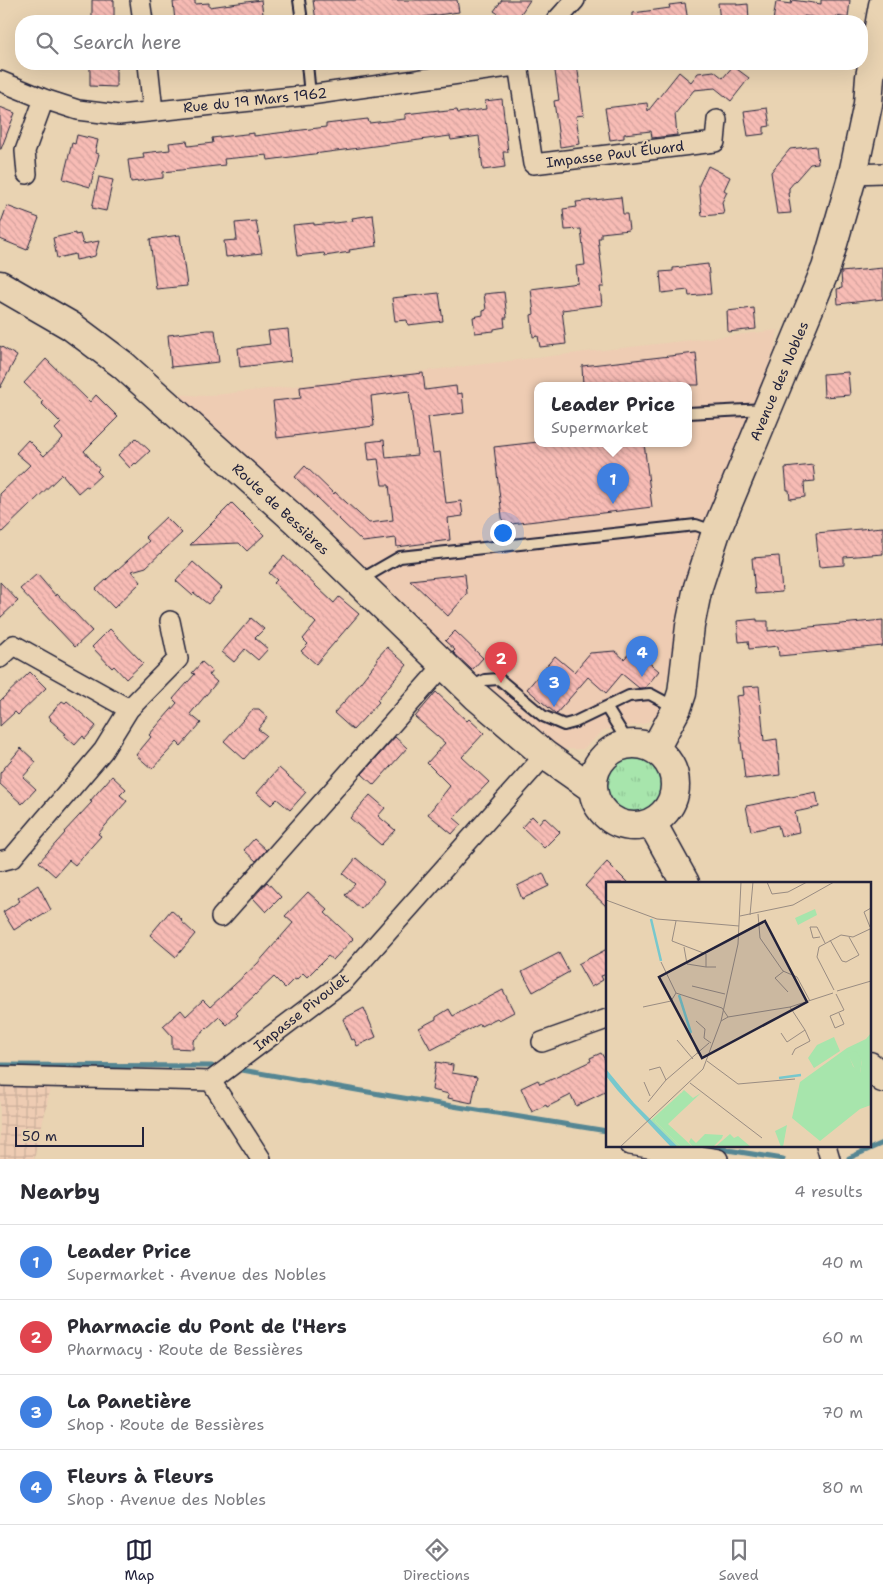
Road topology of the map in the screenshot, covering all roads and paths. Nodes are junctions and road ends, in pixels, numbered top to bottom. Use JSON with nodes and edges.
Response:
{"nodes":[{"id":1,"x":140,"y":0,"type":"edge"},
{"id":2,"x":299,"y":0,"type":"edge"},
{"id":3,"x":575,"y":0,"type":"edge"},
{"id":4,"x":883,"y":5,"type":"edge"},
{"id":5,"x":142,"y":15,"type":"edge"},
{"id":6,"x":301,"y":15,"type":"edge"},
{"id":7,"x":561,"y":15,"type":"edge"},
{"id":8,"x":149,"y":70,"type":"edge"},
{"id":9,"x":308,"y":70,"type":"edge"},
{"id":10,"x":481,"y":70,"type":"edge"},
{"id":11,"x":519,"y":70,"type":"edge"},
{"id":12,"x":0,"y":81,"type":"edge"},
{"id":13,"x":310,"y":95,"type":"junction"},
{"id":14,"x":44,"y":99,"type":"junction"},
{"id":15,"x":153,"y":111,"type":"junction"},
{"id":16,"x":717,"y":120,"type":"dead end"},
{"id":17,"x":883,"y":173,"type":"edge"},
{"id":18,"x":28,"y":174,"type":"dead end"},
{"id":19,"x":853,"y":174,"type":"junction"},
{"id":20,"x":0,"y":285,"type":"edge"},
{"id":21,"x":768,"y":408,"type":"junction"},
{"id":22,"x":692,"y":414,"type":"edge"},
{"id":23,"x":716,"y":532,"type":"junction"},
{"id":24,"x":357,"y":582,"type":"junction"},
{"id":25,"x":170,"y":621,"type":"dead end"},
{"id":26,"x":0,"y":658,"type":"edge"},
{"id":27,"x":444,"y":665,"type":"junction"},
{"id":28,"x":468,"y":688,"type":"junction"},
{"id":29,"x":606,"y":707,"type":"junction"},
{"id":30,"x":677,"y":708,"type":"junction"},
{"id":31,"x":129,"y":709,"type":"junction"},
{"id":32,"x":630,"y":749,"type":"junction"},
{"id":33,"x":545,"y":755,"type":"junction"},
{"id":34,"x":592,"y":788,"type":"junction"},
{"id":35,"x":652,"y":823,"type":"junction"},
{"id":36,"x":0,"y":861,"type":"edge"},
{"id":37,"x":684,"y":882,"type":"edge"},
{"id":38,"x":221,"y":917,"type":"dead end"},
{"id":39,"x":606,"y":1019,"type":"edge"},
{"id":40,"x":542,"y":1042,"type":"dead end"},
{"id":41,"x":870,"y":1067,"type":"edge"},
{"id":42,"x":0,"y":1076,"type":"edge"},
{"id":43,"x":883,"y":1078,"type":"edge"},
{"id":44,"x":211,"y":1081,"type":"junction"},
{"id":45,"x":636,"y":1146,"type":"edge"},
{"id":46,"x":826,"y":1146,"type":"edge"},
{"id":47,"x":261,"y":1159,"type":"edge"},
{"id":48,"x":718,"y":1159,"type":"edge"},
{"id":49,"x":830,"y":1159,"type":"edge"}],
"edges":[{"from":1,"to":5,"type":"street"},
{"from":2,"to":6,"type":"lane"},
{"from":3,"to":7,"type":"street"},
{"from":4,"to":19,"type":"main road","name":"Avenue des Nobles"},
{"from":8,"to":15,"type":"street"},
{"from":9,"to":13,"type":"lane"},
{"from":10,"to":13,"type":"street","name":"Rue du 19 Mars 1962"},
{"from":11,"to":16,"type":"street","name":"Impasse Paul Éluard"},
{"from":12,"to":14,"type":"street","name":"Rue du 19 Mars 1962"},
{"from":13,"to":15,"type":"street","name":"Rue du 19 Mars 1962"},
{"from":14,"to":15,"type":"street","name":"Rue du 19 Mars 1962"},
{"from":14,"to":18,"type":"street"},
{"from":17,"to":19,"type":"street"},
{"from":19,"to":21,"type":"main road","name":"Avenue des Nobles"},
{"from":20,"to":24,"type":"main road","name":"Route de Bessières"},
{"from":21,"to":22,"type":"lane"},
{"from":21,"to":23,"type":"main road","name":"Avenue des Nobles"},
{"from":23,"to":24,"type":"lane"},
{"from":23,"to":30,"type":"main road","name":"Avenue des Nobles"},
{"from":24,"to":27,"type":"main road","name":"Route de Bessières"},
{"from":25,"to":31,"type":"street"},
{"from":26,"to":31,"type":"street"},
{"from":27,"to":28,"type":"main road","name":"Route de Bessières"},
{"from":27,"to":38,"type":"street"},
{"from":28,"to":29,"type":"lane"},
{"from":28,"to":33,"type":"main road","name":"Route de Bessières"},
{"from":29,"to":30,"type":"lane"},
{"from":29,"to":32,"type":"lane"},
{"from":30,"to":32,"type":"main road","name":"Avenue des Nobles"},
{"from":31,"to":36,"type":"street"},
{"from":32,"to":33,"type":"main road"},
{"from":32,"to":34,"type":"main road"},
{"from":32,"to":35,"type":"main road"},
{"from":33,"to":34,"type":"main road","name":"Route de Bessières"},
{"from":33,"to":44,"type":"street","name":"Impasse Pivoulet"},
{"from":34,"to":35,"type":"main road"},
{"from":35,"to":37,"type":"main road"},
{"from":39,"to":40,"type":"street"},
{"from":41,"to":43,"type":"main road"},
{"from":42,"to":44,"type":"street"},
{"from":44,"to":47,"type":"street"},
{"from":45,"to":48,"type":"street"},
{"from":46,"to":49,"type":"street"}]}
